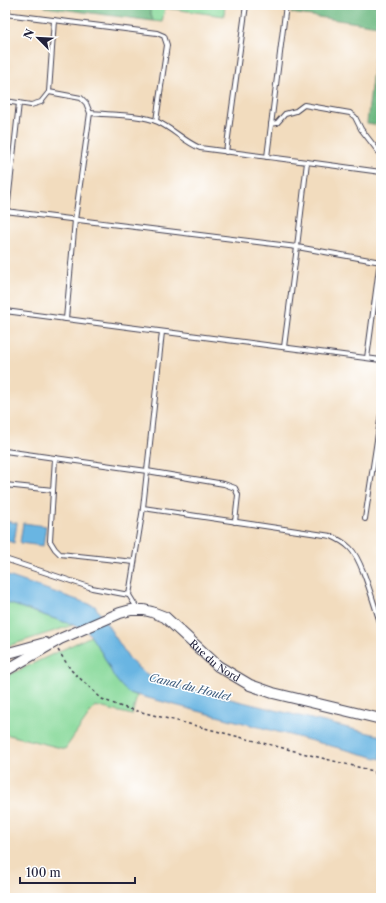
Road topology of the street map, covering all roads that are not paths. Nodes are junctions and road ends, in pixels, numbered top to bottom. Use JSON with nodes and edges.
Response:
{"nodes":[{"id":1,"x":7,"y":5,"type":"edge"},
{"id":2,"x":246,"y":5,"type":"edge"},
{"id":3,"x":286,"y":5,"type":"edge"},
{"id":4,"x":7,"y":14,"type":"edge"},
{"id":5,"x":54,"y":20,"type":"junction"},
{"id":6,"x":48,"y":92,"type":"junction"},
{"id":7,"x":5,"y":101,"type":"edge"},
{"id":8,"x":20,"y":103,"type":"junction"},
{"id":9,"x":90,"y":112,"type":"junction"},
{"id":10,"x":156,"y":121,"type":"junction"},
{"id":11,"x":271,"y":124,"type":"junction"},
{"id":12,"x":226,"y":152,"type":"junction"},
{"id":13,"x":381,"y":155,"type":"edge"},
{"id":14,"x":267,"y":157,"type":"junction"},
{"id":15,"x":307,"y":162,"type":"junction"},
{"id":16,"x":381,"y":172,"type":"edge"},
{"id":17,"x":6,"y":211,"type":"edge"},
{"id":18,"x":75,"y":220,"type":"junction"},
{"id":19,"x":297,"y":247,"type":"junction"},
{"id":20,"x":381,"y":263,"type":"edge"},
{"id":21,"x":5,"y":311,"type":"edge"},
{"id":22,"x":66,"y":319,"type":"junction"},
{"id":23,"x":162,"y":332,"type":"junction"},
{"id":24,"x":284,"y":347,"type":"junction"},
{"id":25,"x":367,"y":358,"type":"junction"},
{"id":26,"x":381,"y":360,"type":"edge"},
{"id":27,"x":381,"y":414,"type":"edge"},
{"id":28,"x":5,"y":450,"type":"edge"},
{"id":29,"x":55,"y":458,"type":"junction"},
{"id":30,"x":147,"y":471,"type":"junction"},
{"id":31,"x":5,"y":485,"type":"edge"},
{"id":32,"x":54,"y":490,"type":"junction"},
{"id":33,"x":143,"y":508,"type":"junction"},
{"id":34,"x":365,"y":519,"type":"dead end"},
{"id":35,"x":235,"y":522,"type":"junction"},
{"id":36,"x":5,"y":559,"type":"edge"},
{"id":37,"x":134,"y":562,"type":"junction"},
{"id":38,"x":129,"y":595,"type":"junction"},
{"id":39,"x":138,"y":610,"type":"junction"},
{"id":40,"x":381,"y":625,"type":"edge"},
{"id":41,"x":60,"y":639,"type":"junction"},
{"id":42,"x":5,"y":654,"type":"edge"},
{"id":43,"x":5,"y":671,"type":"edge"},
{"id":44,"x":381,"y":719,"type":"edge"}],
"edges":[{"from":1,"to":4,"type":"lane"},
{"from":2,"to":12,"type":"lane"},
{"from":3,"to":11,"type":"lane"},
{"from":4,"to":5,"type":"lane"},
{"from":5,"to":6,"type":"lane"},
{"from":5,"to":10,"type":"lane"},
{"from":6,"to":8,"type":"lane"},
{"from":6,"to":9,"type":"lane"},
{"from":7,"to":8,"type":"lane"},
{"from":8,"to":17,"type":"lane"},
{"from":9,"to":10,"type":"lane"},
{"from":9,"to":18,"type":"lane"},
{"from":10,"to":12,"type":"lane"},
{"from":11,"to":13,"type":"lane"},
{"from":11,"to":14,"type":"lane"},
{"from":12,"to":14,"type":"lane"},
{"from":14,"to":15,"type":"lane"},
{"from":15,"to":16,"type":"lane"},
{"from":15,"to":19,"type":"lane"},
{"from":17,"to":18,"type":"lane"},
{"from":18,"to":19,"type":"lane"},
{"from":18,"to":22,"type":"lane"},
{"from":19,"to":20,"type":"lane"},
{"from":19,"to":24,"type":"lane"},
{"from":20,"to":25,"type":"lane"},
{"from":21,"to":22,"type":"lane"},
{"from":22,"to":23,"type":"lane"},
{"from":23,"to":24,"type":"lane"},
{"from":23,"to":30,"type":"lane"},
{"from":24,"to":25,"type":"lane"},
{"from":25,"to":26,"type":"lane"},
{"from":27,"to":34,"type":"lane"},
{"from":28,"to":29,"type":"lane"},
{"from":29,"to":30,"type":"lane"},
{"from":29,"to":32,"type":"lane"},
{"from":30,"to":33,"type":"lane"},
{"from":30,"to":35,"type":"lane"},
{"from":31,"to":32,"type":"lane"},
{"from":32,"to":37,"type":"lane"},
{"from":33,"to":35,"type":"lane"},
{"from":33,"to":37,"type":"lane"},
{"from":35,"to":40,"type":"lane"},
{"from":36,"to":38,"type":"lane"},
{"from":37,"to":38,"type":"lane"},
{"from":38,"to":39,"type":"lane"},
{"from":39,"to":41,"type":"street","name":"Rue du Nord"},
{"from":39,"to":44,"type":"street","name":"Rue du Nord"},
{"from":41,"to":42,"type":"street","name":"Rue du Nord"},
{"from":41,"to":43,"type":"street","name":"Rue du Nord"}]}
